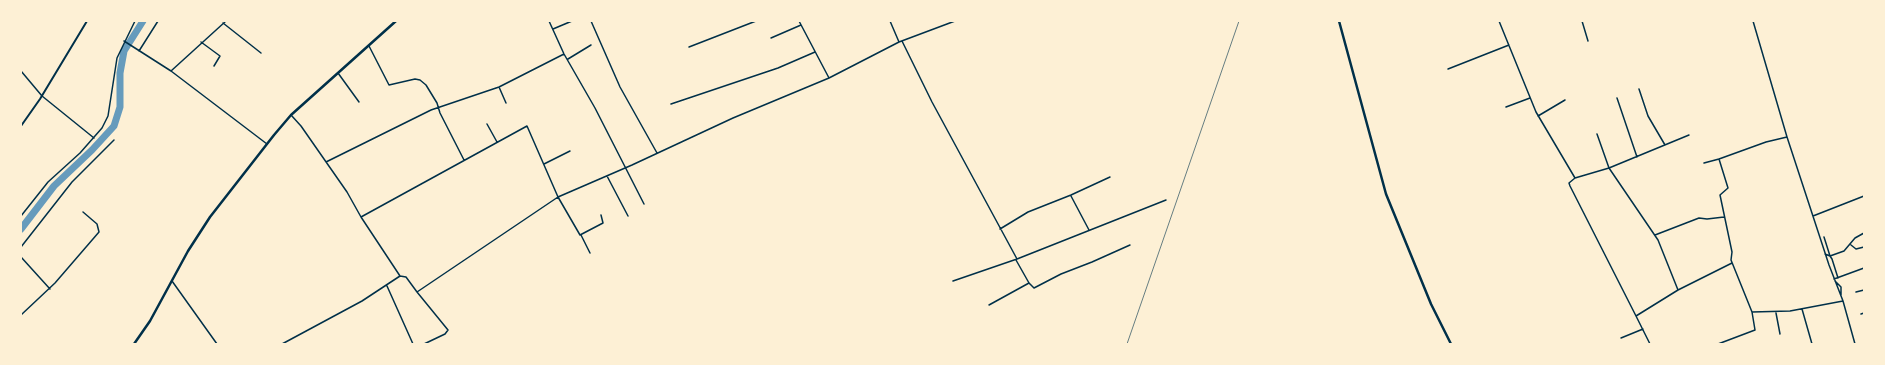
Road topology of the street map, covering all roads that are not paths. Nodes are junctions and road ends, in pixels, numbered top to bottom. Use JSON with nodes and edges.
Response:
{"nodes":[{"id":1,"x":87,"y":21,"type":"edge"},
{"id":2,"x":135,"y":21,"type":"edge"},
{"id":3,"x":158,"y":21,"type":"edge"},
{"id":4,"x":226,"y":21,"type":"edge"},
{"id":5,"x":396,"y":21,"type":"edge"},
{"id":6,"x":549,"y":21,"type":"edge"},
{"id":7,"x":572,"y":21,"type":"edge"},
{"id":8,"x":591,"y":21,"type":"edge"},
{"id":9,"x":756,"y":21,"type":"edge"},
{"id":10,"x":800,"y":21,"type":"edge"},
{"id":11,"x":890,"y":21,"type":"edge"},
{"id":12,"x":955,"y":21,"type":"edge"},
{"id":13,"x":1339,"y":21,"type":"edge"},
{"id":14,"x":1499,"y":21,"type":"edge"},
{"id":15,"x":1582,"y":21,"type":"edge"},
{"id":16,"x":1753,"y":21,"type":"edge"},
{"id":17,"x":224,"y":23,"type":"junction"},
{"id":18,"x":801,"y":25,"type":"junction"},
{"id":19,"x":553,"y":29,"type":"junction"},
{"id":20,"x":770,"y":38,"type":"dead end"},
{"id":21,"x":124,"y":41,"type":"junction"},
{"id":22,"x":902,"y":41,"type":"junction"},
{"id":23,"x":1588,"y":41,"type":"dead end"},
{"id":24,"x":202,"y":42,"type":"junction"},
{"id":25,"x":899,"y":42,"type":"junction"},
{"id":26,"x":591,"y":45,"type":"dead end"},
{"id":27,"x":1509,"y":45,"type":"junction"},
{"id":28,"x":369,"y":46,"type":"junction"},
{"id":29,"x":689,"y":47,"type":"dead end"},
{"id":30,"x":138,"y":51,"type":"junction"},
{"id":31,"x":815,"y":52,"type":"junction"},
{"id":32,"x":261,"y":53,"type":"dead end"},
{"id":33,"x":564,"y":54,"type":"junction"},
{"id":34,"x":568,"y":59,"type":"junction"},
{"id":35,"x":214,"y":66,"type":"dead end"},
{"id":36,"x":1448,"y":69,"type":"dead end"},
{"id":37,"x":171,"y":71,"type":"junction"},
{"id":38,"x":21,"y":72,"type":"edge"},
{"id":39,"x":338,"y":74,"type":"junction"},
{"id":40,"x":829,"y":78,"type":"junction"},
{"id":41,"x":499,"y":87,"type":"junction"},
{"id":42,"x":1639,"y":89,"type":"dead end"},
{"id":43,"x":42,"y":96,"type":"junction"},
{"id":44,"x":1530,"y":98,"type":"junction"},
{"id":45,"x":1617,"y":98,"type":"dead end"},
{"id":46,"x":1565,"y":100,"type":"dead end"},
{"id":47,"x":359,"y":102,"type":"dead end"},
{"id":48,"x":506,"y":103,"type":"dead end"},
{"id":49,"x":671,"y":104,"type":"dead end"},
{"id":50,"x":438,"y":107,"type":"junction"},
{"id":51,"x":1506,"y":107,"type":"dead end"},
{"id":52,"x":291,"y":115,"type":"junction"},
{"id":53,"x":1538,"y":116,"type":"junction"},
{"id":54,"x":488,"y":124,"type":"dead end"},
{"id":55,"x":21,"y":126,"type":"edge"},
{"id":56,"x":1598,"y":134,"type":"dead end"},
{"id":57,"x":1689,"y":135,"type":"dead end"},
{"id":58,"x":1787,"y":137,"type":"junction"},
{"id":59,"x":94,"y":138,"type":"junction"},
{"id":60,"x":114,"y":140,"type":"dead end"},
{"id":61,"x":497,"y":142,"type":"junction"},
{"id":62,"x":267,"y":144,"type":"junction"},
{"id":63,"x":1665,"y":145,"type":"junction"},
{"id":64,"x":570,"y":151,"type":"dead end"},
{"id":65,"x":657,"y":154,"type":"junction"},
{"id":66,"x":1637,"y":157,"type":"junction"},
{"id":67,"x":1719,"y":159,"type":"junction"},
{"id":68,"x":464,"y":160,"type":"junction"},
{"id":69,"x":326,"y":162,"type":"junction"},
{"id":70,"x":1704,"y":163,"type":"dead end"},
{"id":71,"x":544,"y":164,"type":"junction"},
{"id":72,"x":625,"y":168,"type":"junction"},
{"id":73,"x":1609,"y":168,"type":"junction"},
{"id":74,"x":607,"y":176,"type":"junction"},
{"id":75,"x":1110,"y":177,"type":"dead end"},
{"id":76,"x":1575,"y":178,"type":"junction"},
{"id":77,"x":1071,"y":196,"type":"junction"},
{"id":78,"x":1864,"y":196,"type":"edge"},
{"id":79,"x":558,"y":197,"type":"junction"},
{"id":80,"x":1166,"y":200,"type":"dead end"},
{"id":81,"x":644,"y":204,"type":"dead end"},
{"id":82,"x":21,"y":210,"type":"edge"},
{"id":83,"x":24,"y":212,"type":"junction"},
{"id":84,"x":83,"y":212,"type":"dead end"},
{"id":85,"x":601,"y":215,"type":"dead end"},
{"id":86,"x":21,"y":216,"type":"edge"},
{"id":87,"x":628,"y":216,"type":"dead end"},
{"id":88,"x":1813,"y":216,"type":"junction"},
{"id":89,"x":361,"y":217,"type":"junction"},
{"id":90,"x":1724,"y":217,"type":"junction"},
{"id":91,"x":1000,"y":229,"type":"junction"},
{"id":92,"x":1089,"y":230,"type":"junction"},
{"id":93,"x":1864,"y":233,"type":"edge"},
{"id":94,"x":581,"y":235,"type":"junction"},
{"id":95,"x":1655,"y":235,"type":"junction"},
{"id":96,"x":1824,"y":237,"type":"dead end"},
{"id":97,"x":1130,"y":245,"type":"dead end"},
{"id":98,"x":1851,"y":245,"type":"junction"},
{"id":99,"x":21,"y":247,"type":"edge"},
{"id":100,"x":1864,"y":247,"type":"edge"},
{"id":101,"x":590,"y":253,"type":"dead end"},
{"id":102,"x":1825,"y":254,"type":"junction"},
{"id":103,"x":1830,"y":256,"type":"junction"},
{"id":104,"x":21,"y":257,"type":"edge"},
{"id":105,"x":1016,"y":259,"type":"junction"},
{"id":106,"x":1732,"y":263,"type":"junction"},
{"id":107,"x":1864,"y":268,"type":"edge"},
{"id":108,"x":400,"y":276,"type":"junction"},
{"id":109,"x":1838,"y":278,"type":"junction"},
{"id":110,"x":1834,"y":279,"type":"junction"},
{"id":111,"x":172,"y":281,"type":"junction"},
{"id":112,"x":953,"y":281,"type":"dead end"},
{"id":113,"x":1029,"y":283,"type":"junction"},
{"id":114,"x":387,"y":285,"type":"junction"},
{"id":115,"x":50,"y":289,"type":"junction"},
{"id":116,"x":1678,"y":290,"type":"junction"},
{"id":117,"x":1864,"y":290,"type":"edge"},
{"id":118,"x":417,"y":292,"type":"junction"},
{"id":119,"x":1856,"y":292,"type":"dead end"},
{"id":120,"x":1841,"y":296,"type":"junction"},
{"id":121,"x":1843,"y":301,"type":"junction"},
{"id":122,"x":989,"y":306,"type":"dead end"},
{"id":123,"x":1802,"y":309,"type":"junction"},
{"id":124,"x":1752,"y":312,"type":"junction"},
{"id":125,"x":1775,"y":313,"type":"junction"},
{"id":126,"x":1864,"y":313,"type":"edge"},
{"id":127,"x":1861,"y":314,"type":"dead end"},
{"id":128,"x":21,"y":315,"type":"edge"},
{"id":129,"x":1636,"y":316,"type":"junction"},
{"id":130,"x":1643,"y":329,"type":"junction"},
{"id":131,"x":1780,"y":334,"type":"dead end"},
{"id":132,"x":1621,"y":338,"type":"dead end"},
{"id":133,"x":134,"y":344,"type":"edge"},
{"id":134,"x":217,"y":344,"type":"edge"},
{"id":135,"x":282,"y":344,"type":"edge"},
{"id":136,"x":413,"y":344,"type":"edge"},
{"id":137,"x":424,"y":344,"type":"edge"},
{"id":138,"x":1451,"y":344,"type":"edge"},
{"id":139,"x":1650,"y":344,"type":"edge"},
{"id":140,"x":1718,"y":344,"type":"edge"},
{"id":141,"x":1812,"y":344,"type":"edge"},
{"id":142,"x":1855,"y":344,"type":"edge"}],
"edges":[{"from":1,"to":43,"type":"street"},
{"from":2,"to":21,"type":"street"},
{"from":3,"to":30,"type":"street"},
{"from":4,"to":17,"type":"street"},
{"from":5,"to":28,"type":"main road"},
{"from":6,"to":19,"type":"street"},
{"from":7,"to":19,"type":"street"},
{"from":8,"to":65,"type":"street"},
{"from":9,"to":29,"type":"street"},
{"from":10,"to":18,"type":"street"},
{"from":11,"to":25,"type":"street"},
{"from":12,"to":22,"type":"street"},
{"from":13,"to":138,"type":"main road"},
{"from":14,"to":27,"type":"street"},
{"from":15,"to":23,"type":"street"},
{"from":16,"to":58,"type":"street"},
{"from":17,"to":24,"type":"street"},
{"from":17,"to":32,"type":"street"},
{"from":18,"to":20,"type":"street"},
{"from":18,"to":31,"type":"street"},
{"from":19,"to":33,"type":"street"},
{"from":21,"to":30,"type":"street"},
{"from":21,"to":59,"type":"street"},
{"from":22,"to":25,"type":"street"},
{"from":22,"to":91,"type":"street"},
{"from":24,"to":35,"type":"street"},
{"from":24,"to":37,"type":"street"},
{"from":25,"to":40,"type":"street"},
{"from":26,"to":34,"type":"street"},
{"from":27,"to":36,"type":"street"},
{"from":27,"to":44,"type":"street"},
{"from":28,"to":39,"type":"main road"},
{"from":28,"to":50,"type":"street"},
{"from":30,"to":37,"type":"street"},
{"from":31,"to":40,"type":"street"},
{"from":31,"to":49,"type":"street"},
{"from":33,"to":34,"type":"street"},
{"from":33,"to":41,"type":"street"},
{"from":34,"to":72,"type":"street"},
{"from":37,"to":62,"type":"street"},
{"from":38,"to":43,"type":"street"},
{"from":39,"to":47,"type":"street"},
{"from":39,"to":52,"type":"main road"},
{"from":40,"to":65,"type":"street"},
{"from":41,"to":48,"type":"street"},
{"from":41,"to":50,"type":"street"},
{"from":42,"to":63,"type":"street"},
{"from":43,"to":55,"type":"street"},
{"from":43,"to":59,"type":"street"},
{"from":44,"to":51,"type":"street"},
{"from":44,"to":53,"type":"street"},
{"from":45,"to":66,"type":"street"},
{"from":46,"to":53,"type":"street"},
{"from":50,"to":68,"type":"street"},
{"from":50,"to":69,"type":"street"},
{"from":52,"to":62,"type":"main road"},
{"from":52,"to":69,"type":"street"},
{"from":53,"to":76,"type":"street"},
{"from":54,"to":61,"type":"street"},
{"from":56,"to":73,"type":"street"},
{"from":57,"to":63,"type":"street"},
{"from":58,"to":67,"type":"street"},
{"from":58,"to":88,"type":"street"},
{"from":59,"to":83,"type":"street"},
{"from":60,"to":99,"type":"street"},
{"from":61,"to":68,"type":"street"},
{"from":61,"to":71,"type":"street"},
{"from":62,"to":111,"type":"main road"},
{"from":63,"to":66,"type":"street"},
{"from":64,"to":71,"type":"street"},
{"from":65,"to":72,"type":"street"},
{"from":66,"to":73,"type":"street"},
{"from":67,"to":70,"type":"street"},
{"from":67,"to":90,"type":"street"},
{"from":68,"to":89,"type":"street"},
{"from":69,"to":89,"type":"street"},
{"from":71,"to":79,"type":"street"},
{"from":72,"to":74,"type":"street"},
{"from":72,"to":81,"type":"street"},
{"from":73,"to":76,"type":"street"},
{"from":73,"to":95,"type":"street"},
{"from":74,"to":79,"type":"street"},
{"from":74,"to":87,"type":"street"},
{"from":75,"to":77,"type":"street"},
{"from":76,"to":129,"type":"street"},
{"from":77,"to":91,"type":"street"},
{"from":77,"to":92,"type":"street"},
{"from":78,"to":88,"type":"street"},
{"from":79,"to":94,"type":"street"},
{"from":79,"to":118,"type":"street"},
{"from":80,"to":92,"type":"street"},
{"from":82,"to":83,"type":"street"},
{"from":83,"to":86,"type":"street"},
{"from":84,"to":115,"type":"street"},
{"from":85,"to":94,"type":"street"},
{"from":88,"to":102,"type":"street"},
{"from":89,"to":108,"type":"street"},
{"from":90,"to":95,"type":"street"},
{"from":90,"to":106,"type":"street"},
{"from":91,"to":105,"type":"street"},
{"from":92,"to":105,"type":"street"},
{"from":93,"to":98,"type":"street"},
{"from":94,"to":101,"type":"street"},
{"from":95,"to":116,"type":"street"},
{"from":96,"to":103,"type":"street"},
{"from":97,"to":113,"type":"street"},
{"from":98,"to":100,"type":"street"},
{"from":98,"to":103,"type":"street"},
{"from":102,"to":103,"type":"street"},
{"from":102,"to":110,"type":"street"},
{"from":103,"to":109,"type":"street"},
{"from":104,"to":115,"type":"street"},
{"from":105,"to":112,"type":"street"},
{"from":105,"to":113,"type":"street"},
{"from":106,"to":116,"type":"street"},
{"from":106,"to":124,"type":"street"},
{"from":107,"to":109,"type":"street"},
{"from":108,"to":114,"type":"street"},
{"from":108,"to":118,"type":"street"},
{"from":109,"to":110,"type":"street"},
{"from":110,"to":120,"type":"street"},
{"from":110,"to":120,"type":"street"},
{"from":111,"to":133,"type":"main road"},
{"from":111,"to":134,"type":"street"},
{"from":113,"to":122,"type":"street"},
{"from":114,"to":135,"type":"street"},
{"from":114,"to":136,"type":"street"},
{"from":115,"to":128,"type":"street"},
{"from":116,"to":129,"type":"street"},
{"from":117,"to":119,"type":"street"},
{"from":118,"to":137,"type":"street"},
{"from":120,"to":121,"type":"street"},
{"from":121,"to":123,"type":"street"},
{"from":121,"to":142,"type":"street"},
{"from":123,"to":125,"type":"street"},
{"from":123,"to":141,"type":"street"},
{"from":124,"to":125,"type":"street"},
{"from":124,"to":140,"type":"street"},
{"from":125,"to":131,"type":"street"},
{"from":126,"to":127,"type":"street"},
{"from":129,"to":130,"type":"street"},
{"from":130,"to":132,"type":"street"},
{"from":130,"to":139,"type":"street"}]}
